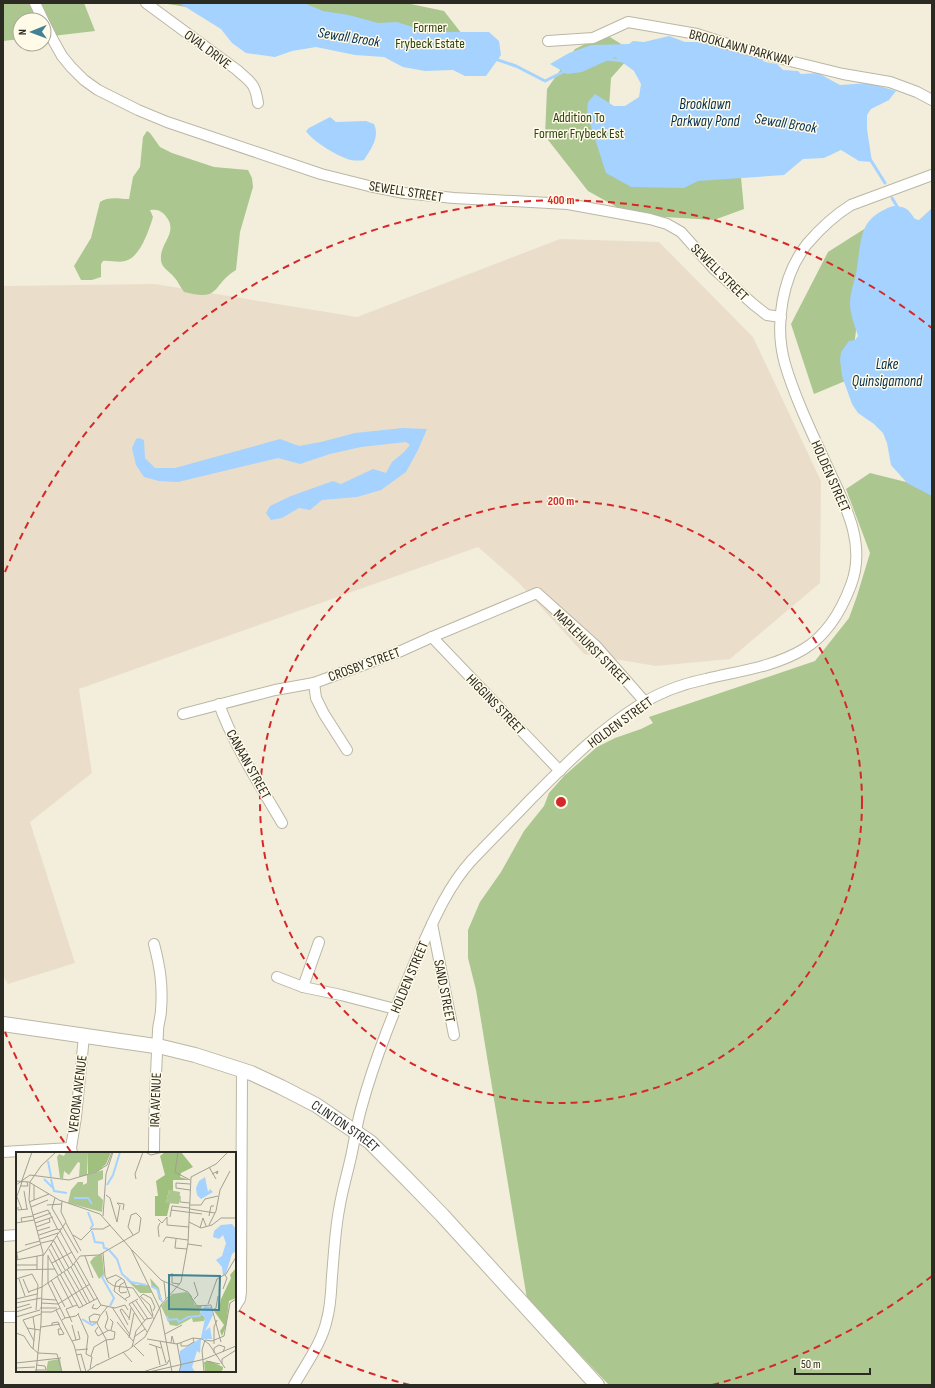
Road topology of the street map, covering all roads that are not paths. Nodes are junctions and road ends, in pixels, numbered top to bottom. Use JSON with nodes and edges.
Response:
{"nodes":[{"id":1,"x":35,"y":3,"type":"edge"},
{"id":2,"x":146,"y":3,"type":"edge"},
{"id":3,"x":40,"y":12,"type":"edge"},
{"id":4,"x":52,"y":38,"type":"edge"},
{"id":5,"x":548,"y":41,"type":"dead end"},
{"id":6,"x":932,"y":100,"type":"edge"},
{"id":7,"x":258,"y":103,"type":"dead end"},
{"id":8,"x":932,"y":175,"type":"edge"},
{"id":9,"x":781,"y":317,"type":"junction"},
{"id":10,"x":537,"y":593,"type":"joint"},
{"id":11,"x":432,"y":636,"type":"junction"},
{"id":12,"x":314,"y":683,"type":"junction"},
{"id":13,"x":645,"y":702,"type":"junction"},
{"id":14,"x":218,"y":704,"type":"junction"},
{"id":15,"x":183,"y":714,"type":"dead end"},
{"id":16,"x":347,"y":750,"type":"dead end"},
{"id":17,"x":560,"y":771,"type":"junction"},
{"id":18,"x":282,"y":823,"type":"dead end"},
{"id":19,"x":432,"y":924,"type":"junction"},
{"id":20,"x":319,"y":942,"type":"dead end"},
{"id":21,"x":154,"y":944,"type":"dead end"},
{"id":22,"x":277,"y":977,"type":"dead end"},
{"id":23,"x":303,"y":987,"type":"junction"},
{"id":24,"x":395,"y":1009,"type":"junction"},
{"id":25,"x":3,"y":1024,"type":"edge"},
{"id":26,"x":454,"y":1035,"type":"dead end"},
{"id":27,"x":84,"y":1036,"type":"junction"},
{"id":28,"x":157,"y":1046,"type":"junction"},
{"id":29,"x":242,"y":1069,"type":"junction"},
{"id":30,"x":356,"y":1133,"type":"junction"},
{"id":31,"x":71,"y":1150,"type":"edge"},
{"id":32,"x":3,"y":1152,"type":"edge"},
{"id":33,"x":154,"y":1152,"type":"edge"},
{"id":34,"x":238,"y":1228,"type":"edge"},
{"id":35,"x":16,"y":1235,"type":"edge"},
{"id":36,"x":3,"y":1236,"type":"edge"},
{"id":37,"x":236,"y":1306,"type":"edge"},
{"id":38,"x":3,"y":1317,"type":"edge"},
{"id":39,"x":16,"y":1317,"type":"edge"},
{"id":40,"x":294,"y":1385,"type":"edge"},
{"id":41,"x":597,"y":1385,"type":"edge"}],
"edges":[{"from":1,"to":3,"type":"street","name":"SEWELL STREET"},
{"from":2,"to":7,"type":"street","name":"OVAL DRIVE"},
{"from":4,"to":9,"type":"street","name":"SEWELL STREET"},
{"from":5,"to":6,"type":"street","name":"BROOKLAWN PARKWAY"},
{"from":8,"to":9,"type":"street","name":"HOLDEN STREET"},
{"from":9,"to":13,"type":"street","name":"HOLDEN STREET"},
{"from":10,"to":11,"type":"street","name":"CROSBY STREET"},
{"from":10,"to":13,"type":"street","name":"MAPLEHURST STREET"},
{"from":11,"to":12,"type":"street","name":"CROSBY STREET"},
{"from":11,"to":17,"type":"street","name":"HIGGINS STREET"},
{"from":12,"to":14,"type":"street","name":"CROSBY STREET"},
{"from":12,"to":16,"type":"street"},
{"from":13,"to":17,"type":"street","name":"HOLDEN STREET"},
{"from":14,"to":15,"type":"street","name":"CROSBY STREET"},
{"from":14,"to":18,"type":"street","name":"CANAAN STREET"},
{"from":17,"to":19,"type":"street","name":"HOLDEN STREET"},
{"from":19,"to":24,"type":"street","name":"HOLDEN STREET"},
{"from":19,"to":26,"type":"street","name":"SAND STREET"},
{"from":20,"to":23,"type":"street"},
{"from":21,"to":28,"type":"street","name":"IRA AVENUE"},
{"from":22,"to":23,"type":"street"},
{"from":23,"to":24,"type":"street"},
{"from":24,"to":30,"type":"street","name":"HOLDEN STREET"},
{"from":25,"to":27,"type":"main road","name":"CLINTON STREET"},
{"from":27,"to":28,"type":"main road","name":"CLINTON STREET"},
{"from":27,"to":31,"type":"street","name":"VERONA AVENUE"},
{"from":28,"to":29,"type":"main road","name":"CLINTON STREET"},
{"from":28,"to":33,"type":"street","name":"IRA AVENUE"},
{"from":29,"to":30,"type":"main road","name":"CLINTON STREET"},
{"from":29,"to":34,"type":"street"},
{"from":30,"to":40,"type":"street","name":"HOLDEN STREET"},
{"from":30,"to":41,"type":"main road","name":"CLINTON STREET"},
{"from":31,"to":32,"type":"street"},
{"from":34,"to":37,"type":"street"},
{"from":35,"to":36,"type":"street"},
{"from":38,"to":39,"type":"street"}]}
